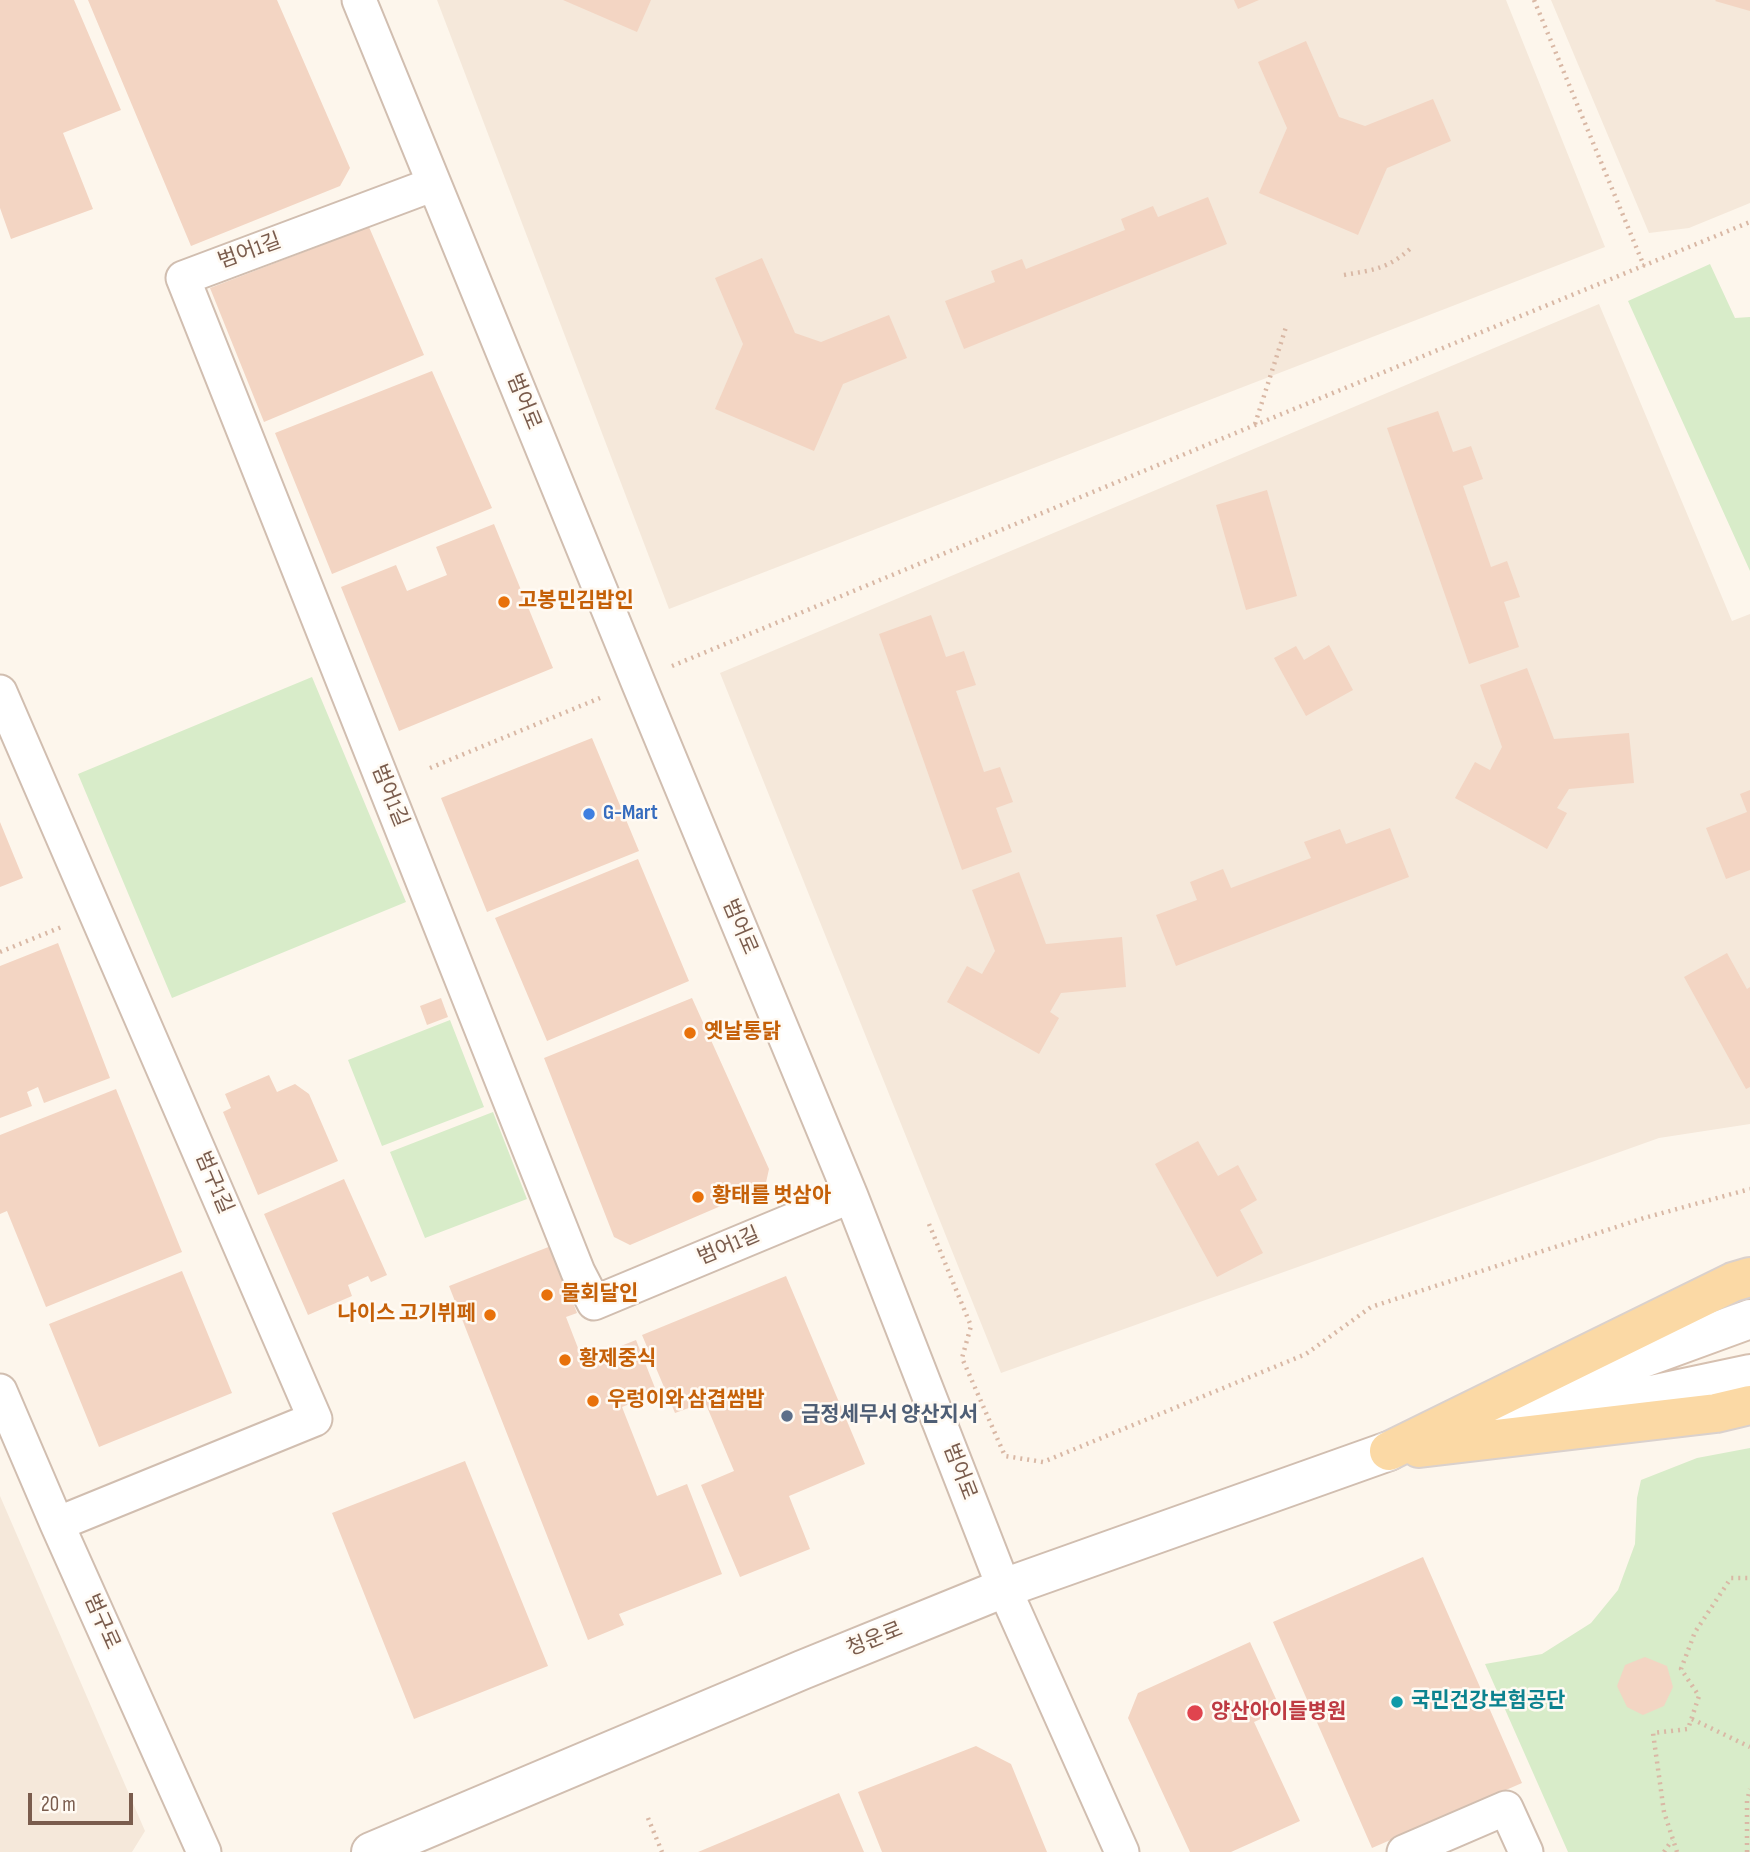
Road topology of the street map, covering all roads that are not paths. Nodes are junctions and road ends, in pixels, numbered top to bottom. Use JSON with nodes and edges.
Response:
{"nodes":[{"id":1,"x":359,"y":0,"type":"edge"},
{"id":2,"x":433,"y":184,"type":"junction"},
{"id":3,"x":0,"y":692,"type":"edge"},
{"id":4,"x":851,"y":1196,"type":"junction"},
{"id":5,"x":1750,"y":1278,"type":"edge"},
{"id":6,"x":1750,"y":1319,"type":"edge"},
{"id":7,"x":1750,"y":1374,"type":"edge"},
{"id":8,"x":0,"y":1391,"type":"edge"},
{"id":9,"x":1750,"y":1405,"type":"edge"},
{"id":10,"x":1389,"y":1451,"type":"junction"},
{"id":11,"x":57,"y":1524,"type":"junction"},
{"id":12,"x":1004,"y":1588,"type":"junction"},
{"id":13,"x":204,"y":1852,"type":"edge"},
{"id":14,"x":371,"y":1852,"type":"edge"},
{"id":15,"x":1122,"y":1852,"type":"edge"},
{"id":16,"x":1404,"y":1852,"type":"edge"},
{"id":17,"x":1526,"y":1852,"type":"edge"}],
"edges":[{"from":1,"to":2,"type":"street","name":"범어로"},
{"from":2,"to":4,"type":"street","name":"범어로"},
{"from":2,"to":4,"type":"street","name":"범어1길"},
{"from":3,"to":11,"type":"street","name":"범구1길"},
{"from":4,"to":12,"type":"street","name":"범어로"},
{"from":5,"to":10,"type":"main road"},
{"from":6,"to":10,"type":"street"},
{"from":7,"to":10,"type":"street"},
{"from":8,"to":11,"type":"street","name":"범구로"},
{"from":9,"to":10,"type":"main road"},
{"from":10,"to":12,"type":"street","name":"청운로"},
{"from":11,"to":13,"type":"street","name":"범구로"},
{"from":12,"to":14,"type":"street","name":"청운로"},
{"from":12,"to":15,"type":"street","name":"범어로"},
{"from":16,"to":17,"type":"street"}]}
